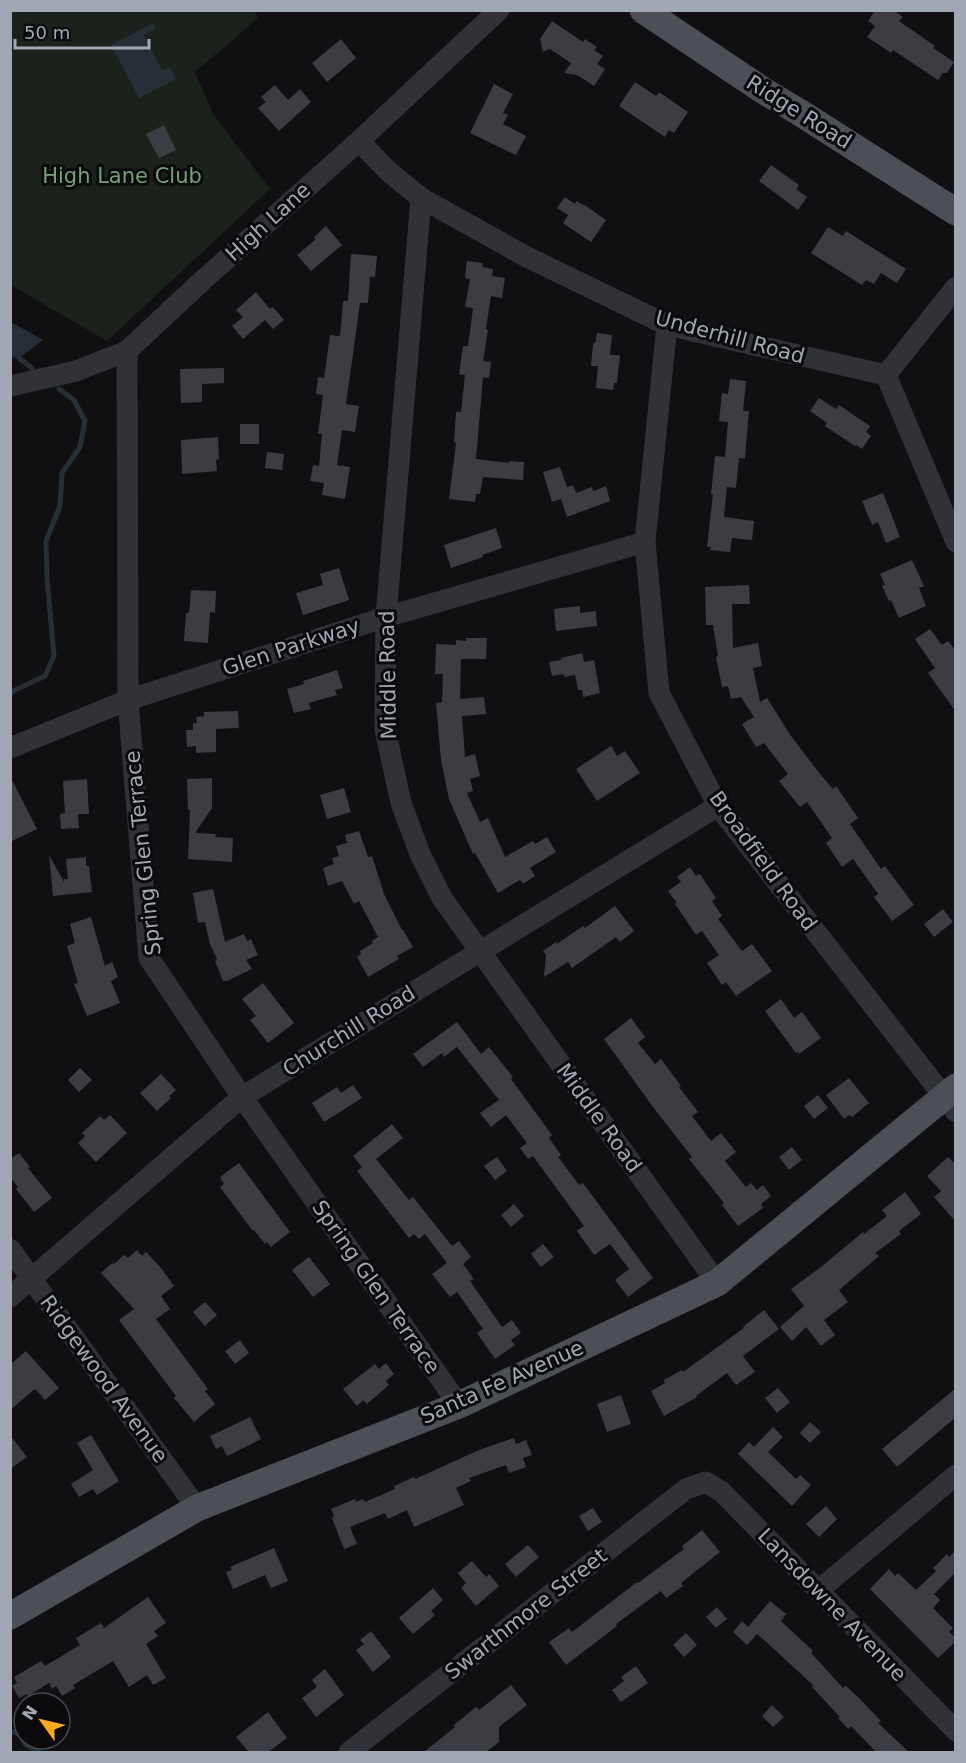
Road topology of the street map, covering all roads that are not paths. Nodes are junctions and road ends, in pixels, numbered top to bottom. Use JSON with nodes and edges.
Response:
{"nodes":[{"id":1,"x":499,"y":10,"type":"edge"},
{"id":2,"x":643,"y":10,"type":"edge"},
{"id":3,"x":359,"y":141,"type":"junction"},
{"id":4,"x":421,"y":198,"type":"junction"},
{"id":5,"x":956,"y":212,"type":"edge"},
{"id":6,"x":956,"y":288,"type":"edge"},
{"id":7,"x":667,"y":325,"type":"junction"},
{"id":8,"x":127,"y":351,"type":"junction"},
{"id":9,"x":886,"y":375,"type":"junction"},
{"id":10,"x":10,"y":386,"type":"edge"},
{"id":11,"x":645,"y":542,"type":"junction"},
{"id":12,"x":956,"y":542,"type":"edge"},
{"id":13,"x":386,"y":617,"type":"junction"},
{"id":14,"x":128,"y":700,"type":"junction"},
{"id":15,"x":10,"y":748,"type":"edge"},
{"id":16,"x":718,"y":806,"type":"junction"},
{"id":17,"x":479,"y":951,"type":"junction"},
{"id":18,"x":242,"y":1097,"type":"junction"},
{"id":19,"x":951,"y":1099,"type":"edge"},
{"id":20,"x":10,"y":1249,"type":"edge"},
{"id":21,"x":32,"y":1280,"type":"junction"},
{"id":22,"x":717,"y":1283,"type":"junction"},
{"id":23,"x":10,"y":1297,"type":"edge"},
{"id":24,"x":459,"y":1405,"type":"junction"},
{"id":25,"x":956,"y":1476,"type":"edge"},
{"id":26,"x":706,"y":1482,"type":"joint"},
{"id":27,"x":197,"y":1508,"type":"junction"},
{"id":28,"x":819,"y":1590,"type":"junction"},
{"id":29,"x":10,"y":1616,"type":"edge"},
{"id":30,"x":956,"y":1731,"type":"edge"},
{"id":31,"x":350,"y":1752,"type":"edge"}],
"edges":[{"from":1,"to":3,"type":"street","name":"High Lane"},
{"from":2,"to":5,"type":"main road","name":"Ridge Road"},
{"from":3,"to":4,"type":"street"},
{"from":3,"to":8,"type":"street","name":"High Lane"},
{"from":4,"to":7,"type":"street","name":"Underhill Road"},
{"from":4,"to":13,"type":"street","name":"Middle Road"},
{"from":6,"to":9,"type":"street"},
{"from":7,"to":9,"type":"street","name":"Underhill Road"},
{"from":7,"to":11,"type":"street","name":"Broadfield Road"},
{"from":8,"to":10,"type":"street","name":"High Lane"},
{"from":8,"to":14,"type":"street","name":"Spring Glen Terrace"},
{"from":9,"to":12,"type":"street"},
{"from":11,"to":13,"type":"street","name":"Glen Parkway"},
{"from":11,"to":16,"type":"street","name":"Broadfield Road"},
{"from":13,"to":14,"type":"street","name":"Glen Parkway"},
{"from":13,"to":17,"type":"street","name":"Middle Road"},
{"from":14,"to":15,"type":"street","name":"Glen Parkway"},
{"from":14,"to":18,"type":"street","name":"Spring Glen Terrace"},
{"from":16,"to":17,"type":"street","name":"Churchill Road"},
{"from":16,"to":19,"type":"street","name":"Broadfield Road"},
{"from":17,"to":18,"type":"street","name":"Churchill Road"},
{"from":17,"to":22,"type":"street","name":"Middle Road"},
{"from":18,"to":21,"type":"street","name":"Churchill Road"},
{"from":18,"to":24,"type":"street","name":"Spring Glen Terrace"},
{"from":19,"to":22,"type":"main road","name":"Santa Fe Avenue"},
{"from":20,"to":21,"type":"street","name":"Ridgewood Avenue"},
{"from":21,"to":23,"type":"street","name":"Churchill Road"},
{"from":21,"to":27,"type":"street","name":"Ridgewood Avenue"},
{"from":22,"to":24,"type":"main road","name":"Santa Fe Avenue"},
{"from":24,"to":27,"type":"main road","name":"Santa Fe Avenue"},
{"from":25,"to":28,"type":"street"},
{"from":26,"to":28,"type":"street","name":"Lansdowne Avenue"},
{"from":26,"to":31,"type":"street","name":"Swarthmore Street"},
{"from":27,"to":29,"type":"main road","name":"Santa Fe Avenue"},
{"from":28,"to":30,"type":"street","name":"Lansdowne Avenue"}]}
